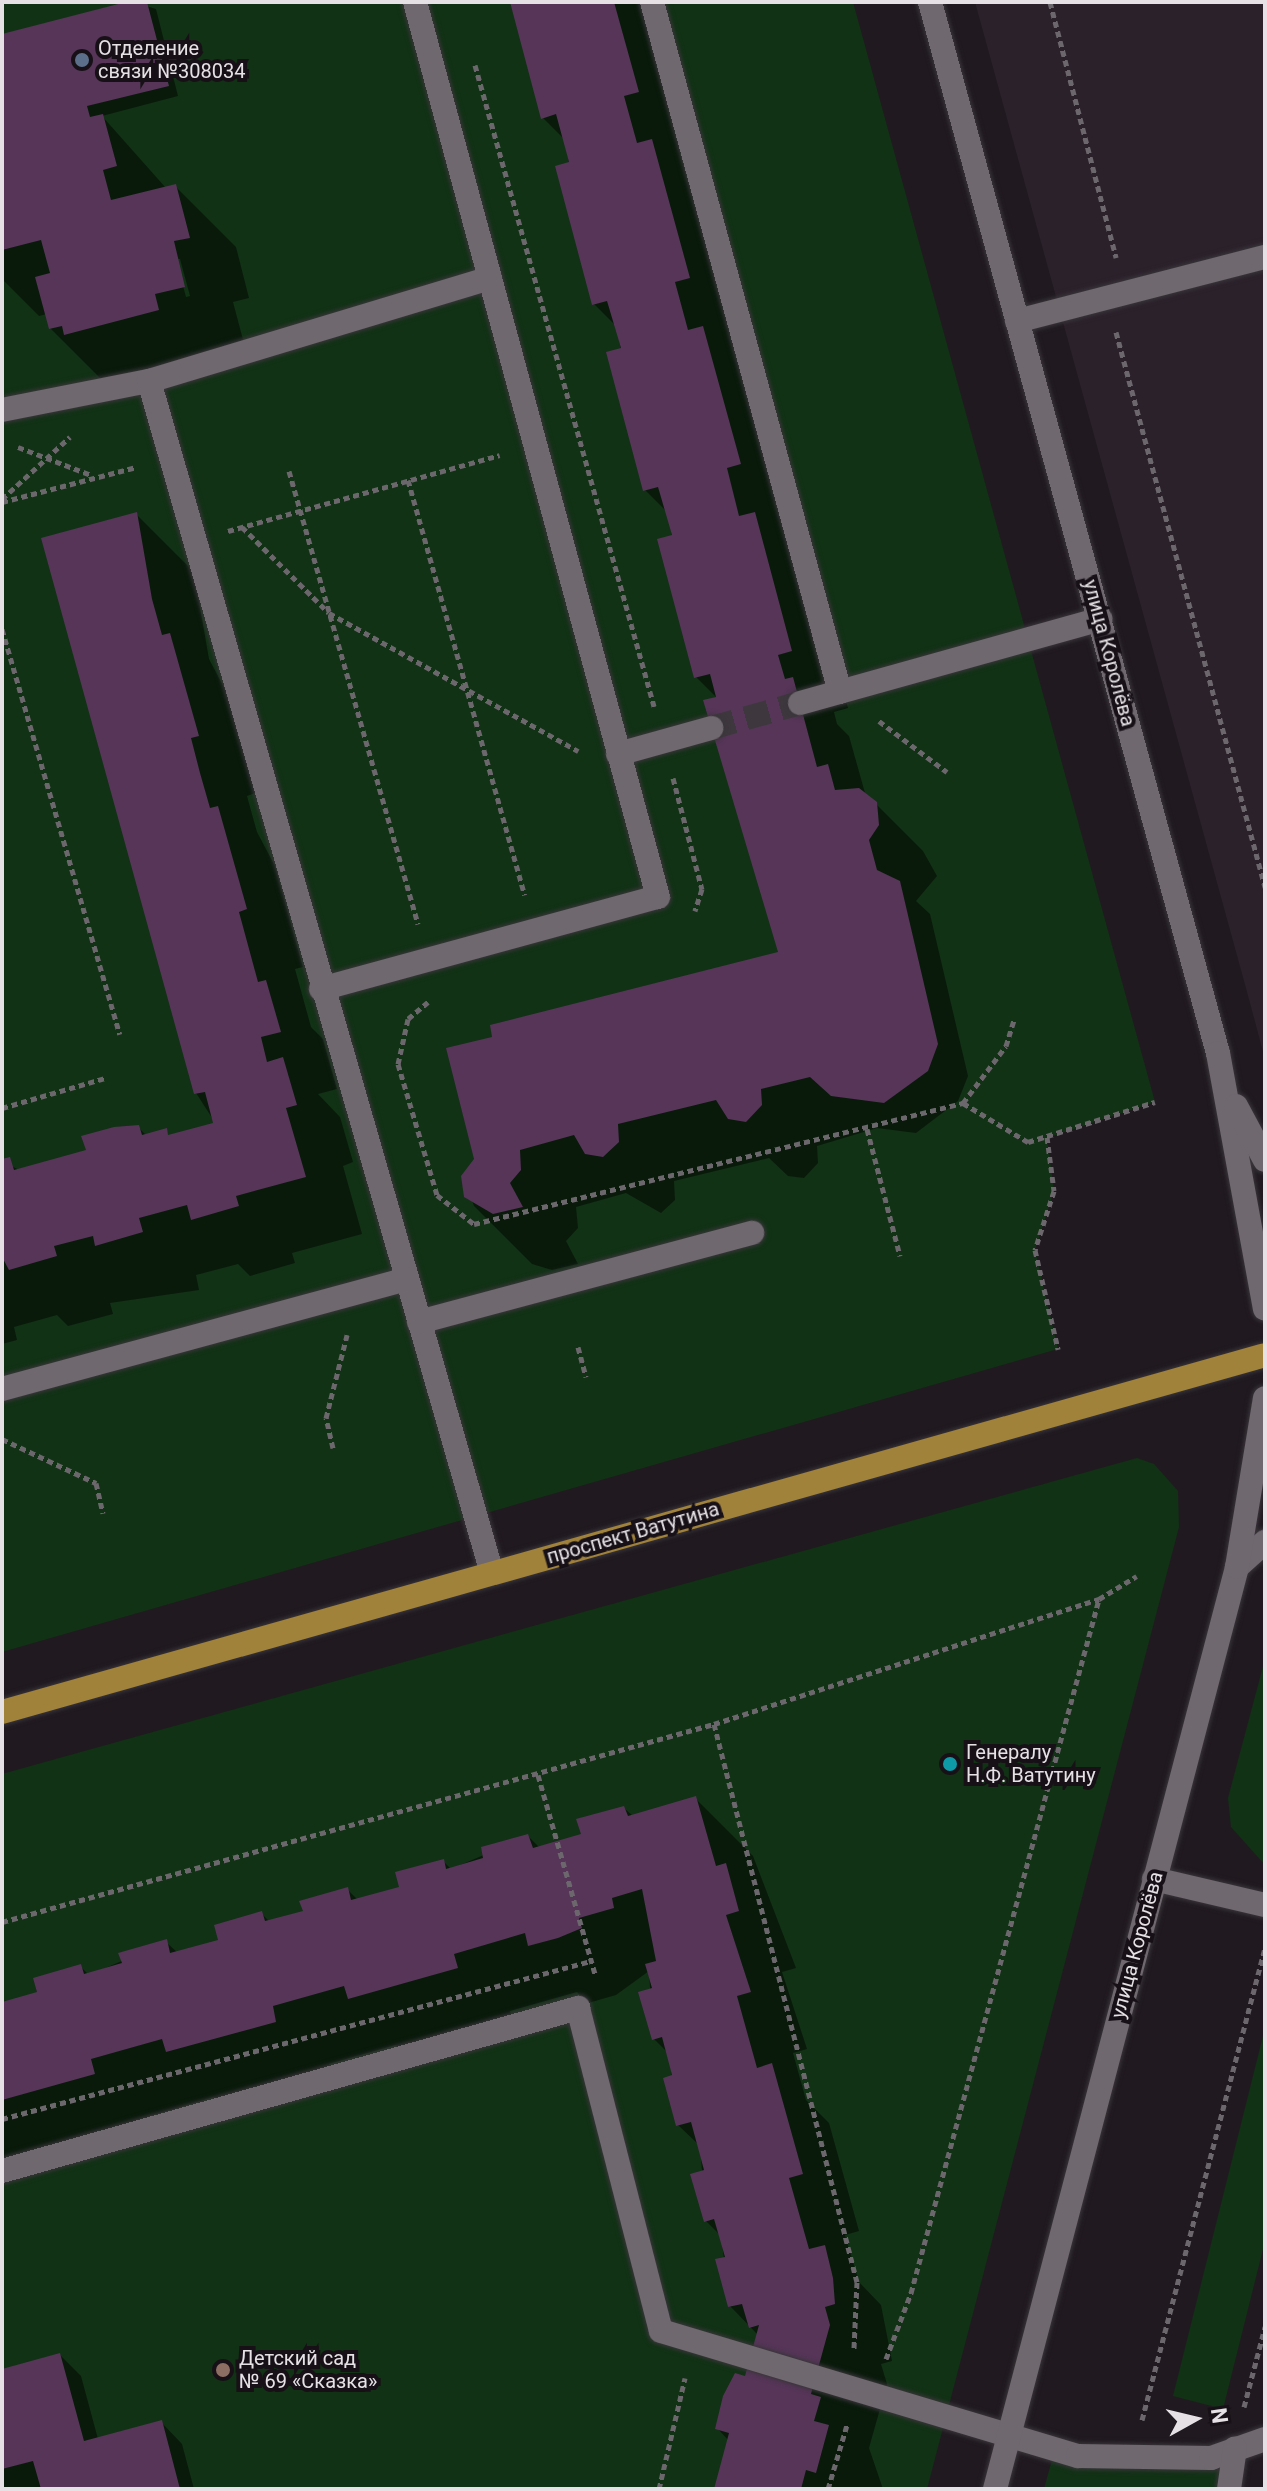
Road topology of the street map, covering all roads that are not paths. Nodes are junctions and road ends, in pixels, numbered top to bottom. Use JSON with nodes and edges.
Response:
{"nodes":[{"id":1,"x":415,"y":2,"type":"edge"},
{"id":2,"x":652,"y":2,"type":"edge"},
{"id":3,"x":930,"y":2,"type":"edge"},
{"id":4,"x":1265,"y":257,"type":"edge"},
{"id":5,"x":490,"y":278,"type":"junction"},
{"id":6,"x":1017,"y":321,"type":"junction"},
{"id":7,"x":149,"y":381,"type":"junction"},
{"id":8,"x":2,"y":410,"type":"edge"},
{"id":9,"x":1100,"y":619,"type":"junction"},
{"id":10,"x":840,"y":692,"type":"junction"},
{"id":11,"x":800,"y":703,"type":"tunnel mouth"},
{"id":12,"x":711,"y":728,"type":"tunnel mouth"},
{"id":13,"x":618,"y":754,"type":"junction"},
{"id":14,"x":321,"y":989,"type":"junction"},
{"id":15,"x":1225,"y":1086,"type":"junction"},
{"id":16,"x":1265,"y":1160,"type":"edge"},
{"id":17,"x":752,"y":1233,"type":"dead end"},
{"id":18,"x":406,"y":1279,"type":"junction"},
{"id":19,"x":1265,"y":1309,"type":"edge"},
{"id":20,"x":419,"y":1322,"type":"junction"},
{"id":21,"x":1265,"y":1355,"type":"edge"},
{"id":22,"x":2,"y":1389,"type":"edge"},
{"id":23,"x":1265,"y":1398,"type":"edge"},
{"id":24,"x":1265,"y":1542,"type":"edge"},
{"id":25,"x":1237,"y":1567,"type":"junction"},
{"id":26,"x":492,"y":1573,"type":"junction"},
{"id":27,"x":2,"y":1712,"type":"edge"},
{"id":28,"x":1154,"y":1879,"type":"junction"},
{"id":29,"x":1265,"y":1905,"type":"edge"},
{"id":30,"x":2,"y":2171,"type":"edge"},
{"id":31,"x":1009,"y":2434,"type":"junction"},
{"id":32,"x":1265,"y":2439,"type":"edge"},
{"id":33,"x":1235,"y":2448,"type":"junction"},
{"id":34,"x":995,"y":2489,"type":"edge"},
{"id":35,"x":1229,"y":2489,"type":"edge"}],
"edges":[{"from":1,"to":5,"type":"street"},
{"from":2,"to":10,"type":"street"},
{"from":3,"to":6,"type":"street","name":"улица Королёва"},
{"from":4,"to":6,"type":"street"},
{"from":5,"to":7,"type":"street"},
{"from":5,"to":13,"type":"street"},
{"from":6,"to":9,"type":"street","name":"улица Королёва"},
{"from":7,"to":8,"type":"street"},
{"from":7,"to":14,"type":"street"},
{"from":9,"to":10,"type":"street"},
{"from":9,"to":15,"type":"street","name":"улица Королёва"},
{"from":10,"to":11,"type":"street"},
{"from":12,"to":13,"type":"street"},
{"from":13,"to":14,"type":"street"},
{"from":14,"to":18,"type":"street"},
{"from":15,"to":16,"type":"street"},
{"from":15,"to":19,"type":"street","name":"улица Королёва"},
{"from":17,"to":20,"type":"street"},
{"from":18,"to":20,"type":"street"},
{"from":18,"to":22,"type":"street"},
{"from":20,"to":26,"type":"street"},
{"from":21,"to":26,"type":"main road","name":"проспект Ватутина"},
{"from":23,"to":25,"type":"street","name":"улица Королёва"},
{"from":24,"to":25,"type":"street"},
{"from":25,"to":28,"type":"street","name":"улица Королёва"},
{"from":26,"to":27,"type":"main road","name":"проспект Ватутина"},
{"from":28,"to":29,"type":"street"},
{"from":28,"to":31,"type":"street","name":"улица Королёва"},
{"from":30,"to":31,"type":"street"},
{"from":31,"to":33,"type":"street"},
{"from":31,"to":34,"type":"street","name":"улица Королёва"},
{"from":32,"to":33,"type":"street"},
{"from":33,"to":35,"type":"street"}]}
